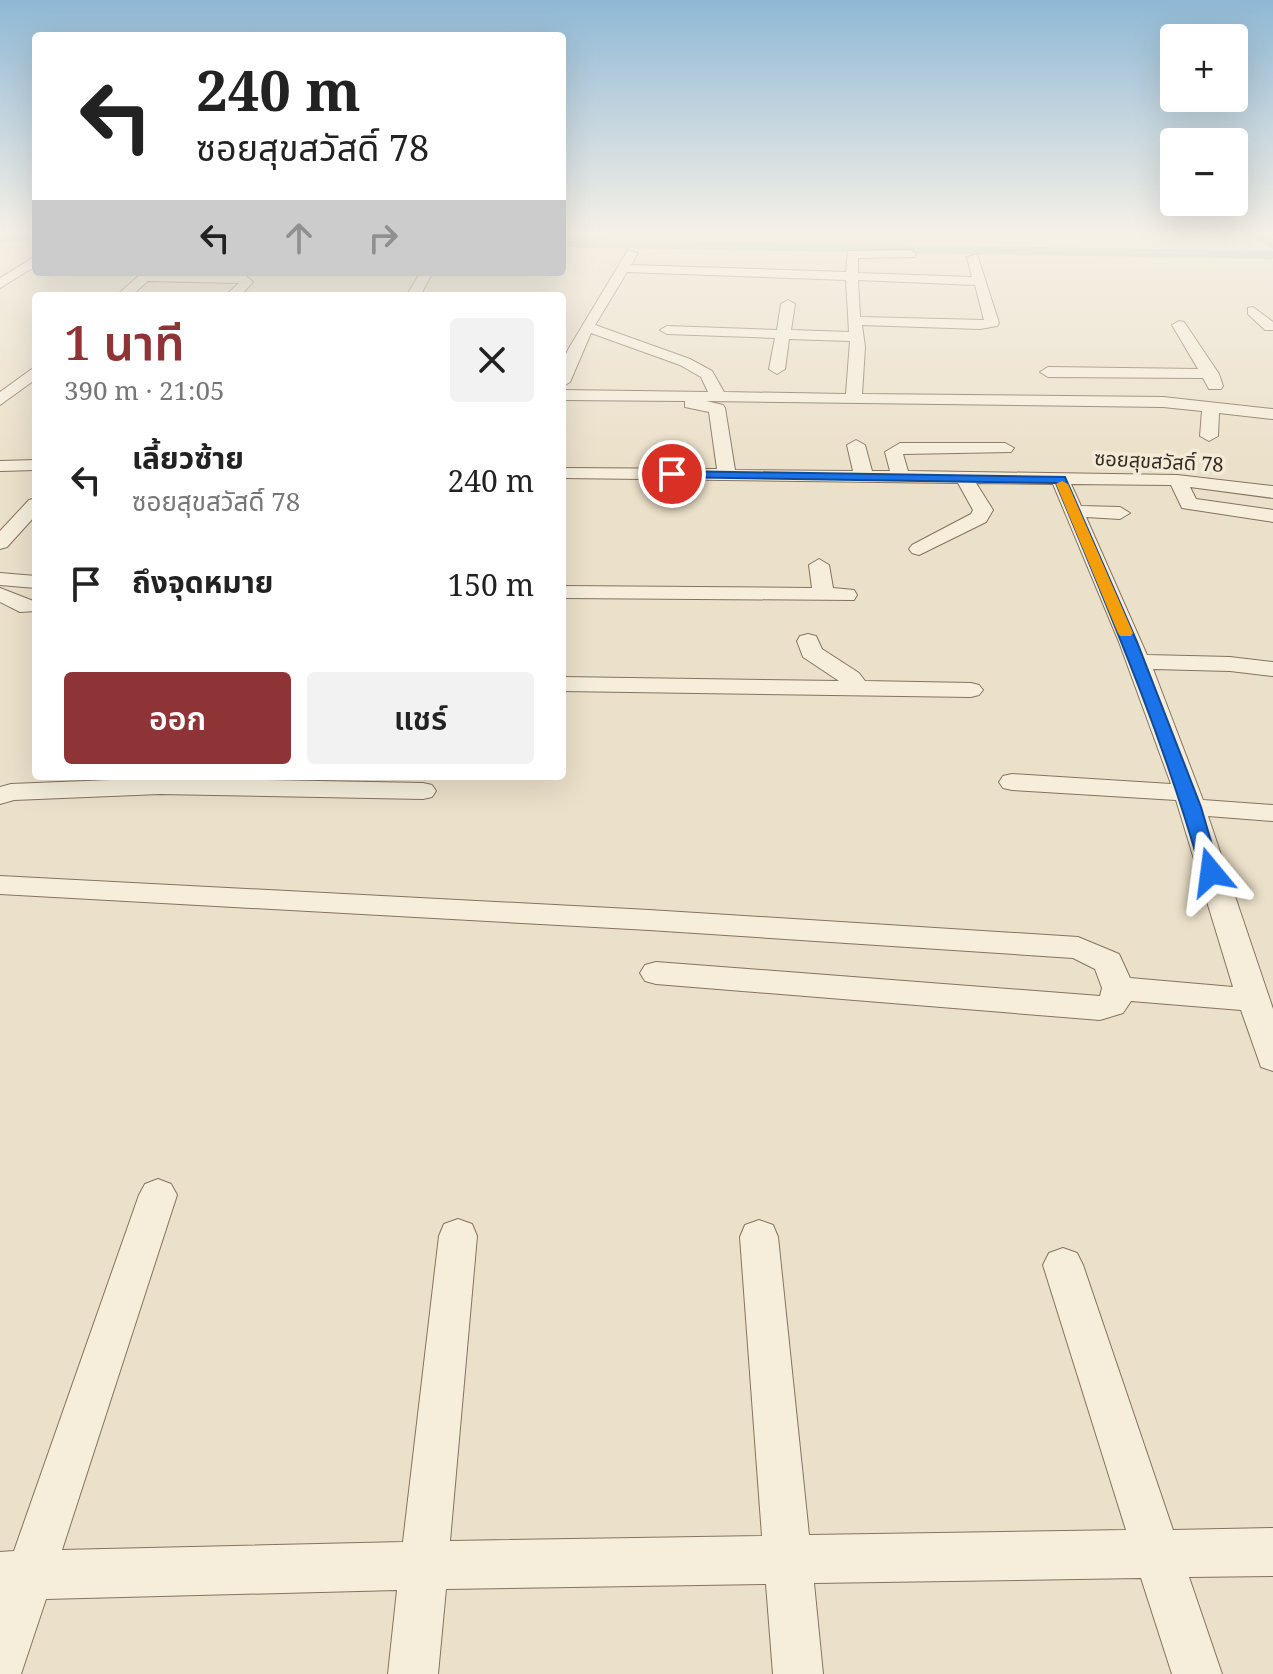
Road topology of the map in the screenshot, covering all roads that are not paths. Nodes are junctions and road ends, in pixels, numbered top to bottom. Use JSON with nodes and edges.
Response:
{"nodes":[{"id":1,"x":598,"y":309,"type":"edge"},
{"id":2,"x":787,"y":309,"type":"edge"},
{"id":3,"x":858,"y":309,"type":"edge"},
{"id":4,"x":985,"y":309,"type":"edge"},
{"id":5,"x":1179,"y":325,"type":"dead end"},
{"id":6,"x":586,"y":327,"type":"junction"},
{"id":7,"x":667,"y":330,"type":"dead end"},
{"id":8,"x":856,"y":331,"type":"junction"},
{"id":9,"x":783,"y":334,"type":"junction"},
{"id":10,"x":979,"y":336,"type":"dead end"},
{"id":11,"x":566,"y":369,"type":"edge"},
{"id":12,"x":777,"y":369,"type":"dead end"},
{"id":13,"x":1048,"y":372,"type":"dead end"},
{"id":14,"x":32,"y":373,"type":"edge"},
{"id":15,"x":32,"y":374,"type":"edge"},
{"id":16,"x":1211,"y":374,"type":"junction"},
{"id":17,"x":0,"y":375,"type":"edge"},
{"id":18,"x":795,"y":378,"type":"dead end"},
{"id":19,"x":8,"y":386,"type":"edge"},
{"id":20,"x":566,"y":395,"type":"edge"},
{"id":21,"x":583,"y":395,"type":"junction"},
{"id":22,"x":651,"y":396,"type":"junction"},
{"id":23,"x":719,"y":397,"type":"junction"},
{"id":24,"x":808,"y":397,"type":"junction"},
{"id":25,"x":854,"y":398,"type":"junction"},
{"id":26,"x":923,"y":399,"type":"junction"},
{"id":27,"x":0,"y":400,"type":"edge"},
{"id":28,"x":1214,"y":406,"type":"junction"},
{"id":29,"x":943,"y":409,"type":"dead end"},
{"id":30,"x":1273,"y":414,"type":"edge"},
{"id":31,"x":601,"y":417,"type":"dead end"},
{"id":32,"x":1209,"y":436,"type":"dead end"},
{"id":33,"x":856,"y":445,"type":"dead end"},
{"id":34,"x":1005,"y":448,"type":"dead end"},
{"id":35,"x":978,"y":458,"type":"dead end"},
{"id":36,"x":32,"y":465,"type":"edge"},
{"id":37,"x":0,"y":466,"type":"edge"},
{"id":38,"x":566,"y":473,"type":"edge"},
{"id":39,"x":727,"y":475,"type":"junction"},
{"id":40,"x":864,"y":477,"type":"junction"},
{"id":41,"x":900,"y":477,"type":"junction"},
{"id":42,"x":964,"y":478,"type":"junction"},
{"id":43,"x":988,"y":478,"type":"junction"},
{"id":44,"x":1060,"y":480,"type":"junction"},
{"id":45,"x":1177,"y":480,"type":"junction"},
{"id":46,"x":1273,"y":492,"type":"edge"},
{"id":47,"x":32,"y":508,"type":"edge"},
{"id":48,"x":1074,"y":511,"type":"junction"},
{"id":49,"x":1120,"y":513,"type":"dead end"},
{"id":50,"x":1273,"y":516,"type":"edge"},
{"id":51,"x":0,"y":543,"type":"edge"},
{"id":52,"x":919,"y":549,"type":"dead end"},
{"id":53,"x":819,"y":565,"type":"dead end"},
{"id":54,"x":0,"y":579,"type":"edge"},
{"id":55,"x":32,"y":582,"type":"edge"},
{"id":56,"x":566,"y":592,"type":"edge"},
{"id":57,"x":0,"y":594,"type":"edge"},
{"id":58,"x":823,"y":595,"type":"junction"},
{"id":59,"x":846,"y":595,"type":"dead end"},
{"id":60,"x":28,"y":607,"type":"dead end"},
{"id":61,"x":808,"y":641,"type":"dead end"},
{"id":62,"x":1137,"y":662,"type":"junction"},
{"id":63,"x":1273,"y":669,"type":"edge"},
{"id":64,"x":566,"y":684,"type":"edge"},
{"id":65,"x":858,"y":688,"type":"junction"},
{"id":66,"x":971,"y":690,"type":"dead end"},
{"id":67,"x":163,"y":781,"type":"edge"},
{"id":68,"x":1012,"y":782,"type":"dead end"},
{"id":69,"x":423,"y":791,"type":"dead end"},
{"id":70,"x":0,"y":796,"type":"edge"},
{"id":71,"x":1189,"y":800,"type":"junction"},
{"id":72,"x":1273,"y":813,"type":"edge"},
{"id":73,"x":0,"y":885,"type":"edge"},
{"id":74,"x":656,"y":973,"type":"dead end"},
{"id":75,"x":1118,"y":988,"type":"junction"},
{"id":76,"x":1254,"y":1000,"type":"junction"},
{"id":77,"x":1273,"y":1058,"type":"edge"},
{"id":78,"x":158,"y":1195,"type":"dead end"},
{"id":79,"x":458,"y":1236,"type":"dead end"},
{"id":80,"x":759,"y":1237,"type":"dead end"},
{"id":81,"x":1063,"y":1265,"type":"dead end"},
{"id":82,"x":1273,"y":1552,"type":"edge"},
{"id":83,"x":1160,"y":1555,"type":"junction"},
{"id":84,"x":785,"y":1561,"type":"junction"},
{"id":85,"x":423,"y":1565,"type":"junction"},
{"id":86,"x":16,"y":1576,"type":"edge"},
{"id":87,"x":0,"y":1664,"type":"edge"},
{"id":88,"x":413,"y":1674,"type":"edge"},
{"id":89,"x":798,"y":1674,"type":"edge"},
{"id":90,"x":1197,"y":1674,"type":"edge"}],
"edges":[{"from":1,"to":6,"type":"street"},
{"from":2,"to":9,"type":"street"},
{"from":3,"to":8,"type":"street"},
{"from":4,"to":8,"type":"street"},
{"from":5,"to":16,"type":"street"},
{"from":6,"to":11,"type":"street"},
{"from":6,"to":23,"type":"street"},
{"from":7,"to":9,"type":"street"},
{"from":8,"to":9,"type":"street"},
{"from":8,"to":10,"type":"street"},
{"from":8,"to":25,"type":"street"},
{"from":9,"to":12,"type":"street"},
{"from":13,"to":16,"type":"street"},
{"from":14,"to":17,"type":"street"},
{"from":15,"to":19,"type":"street"},
{"from":16,"to":28,"type":"street"},
{"from":18,"to":24,"type":"street"},
{"from":19,"to":27,"type":"street"},
{"from":20,"to":21,"type":"street"},
{"from":21,"to":22,"type":"street"},
{"from":21,"to":31,"type":"street"},
{"from":22,"to":23,"type":"street"},
{"from":22,"to":39,"type":"street"},
{"from":23,"to":24,"type":"street"},
{"from":24,"to":25,"type":"street"},
{"from":25,"to":26,"type":"street"},
{"from":26,"to":28,"type":"street"},
{"from":26,"to":29,"type":"street"},
{"from":28,"to":30,"type":"street"},
{"from":28,"to":32,"type":"street"},
{"from":33,"to":40,"type":"street"},
{"from":34,"to":41,"type":"street"},
{"from":35,"to":43,"type":"street"},
{"from":36,"to":37,"type":"street"},
{"from":38,"to":39,"type":"street","name":"ซอยสุขสวัสดิ์ 78"},
{"from":39,"to":40,"type":"street","name":"ซอยสุขสวัสดิ์ 78"},
{"from":40,"to":41,"type":"street","name":"ซอยสุขสวัสดิ์ 78"},
{"from":41,"to":42,"type":"street","name":"ซอยสุขสวัสดิ์ 78"},
{"from":42,"to":43,"type":"street","name":"ซอยสุขสวัสดิ์ 78"},
{"from":42,"to":52,"type":"street"},
{"from":43,"to":44,"type":"street","name":"ซอยสุขสวัสดิ์ 78"},
{"from":44,"to":45,"type":"street","name":"ซอยสุขสวัสดิ์ 78"},
{"from":44,"to":48,"type":"street"},
{"from":45,"to":46,"type":"street","name":"ซอยสุขสวัสดิ์ 78"},
{"from":45,"to":50,"type":"street"},
{"from":47,"to":51,"type":"street"},
{"from":48,"to":49,"type":"street"},
{"from":48,"to":62,"type":"street"},
{"from":53,"to":58,"type":"street"},
{"from":54,"to":55,"type":"street"},
{"from":56,"to":58,"type":"street"},
{"from":57,"to":60,"type":"street"},
{"from":58,"to":59,"type":"street"},
{"from":61,"to":65,"type":"street"},
{"from":62,"to":63,"type":"street"},
{"from":62,"to":71,"type":"street"},
{"from":64,"to":65,"type":"street"},
{"from":65,"to":66,"type":"street"},
{"from":67,"to":69,"type":"street"},
{"from":67,"to":70,"type":"street"},
{"from":68,"to":71,"type":"street"},
{"from":71,"to":72,"type":"street"},
{"from":71,"to":76,"type":"street"},
{"from":73,"to":75,"type":"street"},
{"from":74,"to":75,"type":"street"},
{"from":75,"to":76,"type":"street"},
{"from":76,"to":77,"type":"street"},
{"from":78,"to":86,"type":"street"},
{"from":79,"to":85,"type":"street"},
{"from":80,"to":84,"type":"street"},
{"from":81,"to":83,"type":"street"},
{"from":82,"to":83,"type":"street"},
{"from":83,"to":84,"type":"street"},
{"from":83,"to":90,"type":"street"},
{"from":84,"to":85,"type":"street"},
{"from":84,"to":89,"type":"street"},
{"from":85,"to":86,"type":"street"},
{"from":85,"to":88,"type":"street"},
{"from":86,"to":87,"type":"street"}]}
